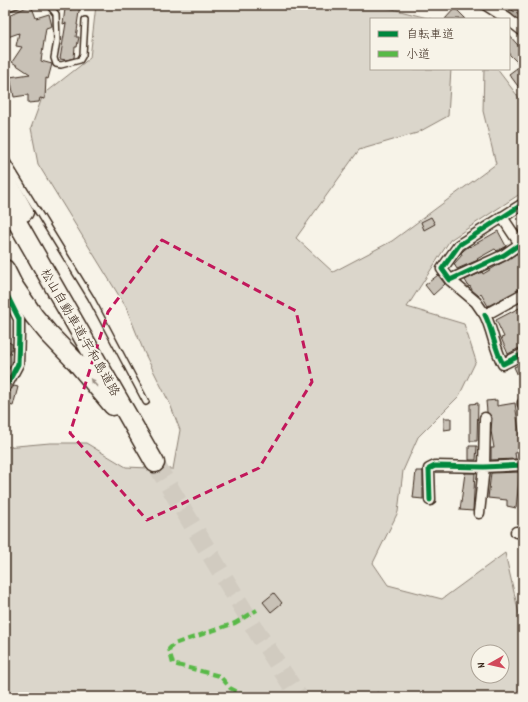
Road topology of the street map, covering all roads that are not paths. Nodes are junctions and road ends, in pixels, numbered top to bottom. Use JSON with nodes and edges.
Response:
{"nodes":[{"id":1,"x":17,"y":5,"type":"edge"},
{"id":2,"x":49,"y":5,"type":"edge"},
{"id":3,"x":486,"y":5,"type":"edge"},
{"id":4,"x":5,"y":9,"type":"edge"},
{"id":5,"x":506,"y":18,"type":"edge"},
{"id":6,"x":85,"y":20,"type":"dead end"},
{"id":7,"x":510,"y":21,"type":"edge"},
{"id":8,"x":523,"y":32,"type":"edge"},
{"id":9,"x":5,"y":158,"type":"edge"},
{"id":10,"x":5,"y":178,"type":"edge"},
{"id":11,"x":5,"y":201,"type":"edge"},
{"id":12,"x":523,"y":204,"type":"edge"},
{"id":13,"x":502,"y":217,"type":"junction"},
{"id":14,"x":521,"y":243,"type":"edge"},
{"id":15,"x":5,"y":269,"type":"edge"},
{"id":16,"x":450,"y":280,"type":"junction"},
{"id":17,"x":5,"y":291,"type":"edge"},
{"id":18,"x":523,"y":294,"type":"edge"},
{"id":19,"x":485,"y":315,"type":"junction"},
{"id":20,"x":92,"y":351,"type":"junction"},
{"id":21,"x":523,"y":354,"type":"edge"},
{"id":22,"x":5,"y":387,"type":"edge"},
{"id":23,"x":146,"y":402,"type":"dead end"},
{"id":24,"x":485,"y":418,"type":"dead end"},
{"id":25,"x":145,"y":446,"type":"junction"},
{"id":26,"x":155,"y":463,"type":"tunnel mouth"},
{"id":27,"x":523,"y":465,"type":"edge"},
{"id":28,"x":484,"y":466,"type":"junction"},
{"id":29,"x":430,"y":500,"type":"dead end"},
{"id":30,"x":479,"y":513,"type":"dead end"}],
"edges":[{"from":1,"to":4,"type":"lane"},
{"from":2,"to":6,"type":"lane"},
{"from":3,"to":5,"type":"street"},
{"from":7,"to":8,"type":"street"},
{"from":9,"to":23,"type":"lane"},
{"from":10,"to":20,"type":"highway"},
{"from":11,"to":20,"type":"highway","name":"松山自動車道;宇和島道路"},
{"from":12,"to":13,"type":"street"},
{"from":13,"to":14,"type":"street"},
{"from":13,"to":16,"type":"street"},
{"from":14,"to":16,"type":"street"},
{"from":25,"to":15,"type":"highway","one_way":true},
{"from":16,"to":19,"type":"street"},
{"from":17,"to":22,"type":"street"},
{"from":18,"to":19,"type":"street"},
{"from":19,"to":21,"type":"street"},
{"from":20,"to":25,"type":"highway","name":"松山自動車道;宇和島道路"},
{"from":24,"to":28,"type":"street"},
{"from":25,"to":26,"type":"highway","name":"松山自動車道;宇和島道路"},
{"from":27,"to":28,"type":"street"},
{"from":28,"to":29,"type":"street"},
{"from":28,"to":30,"type":"street"}]}
